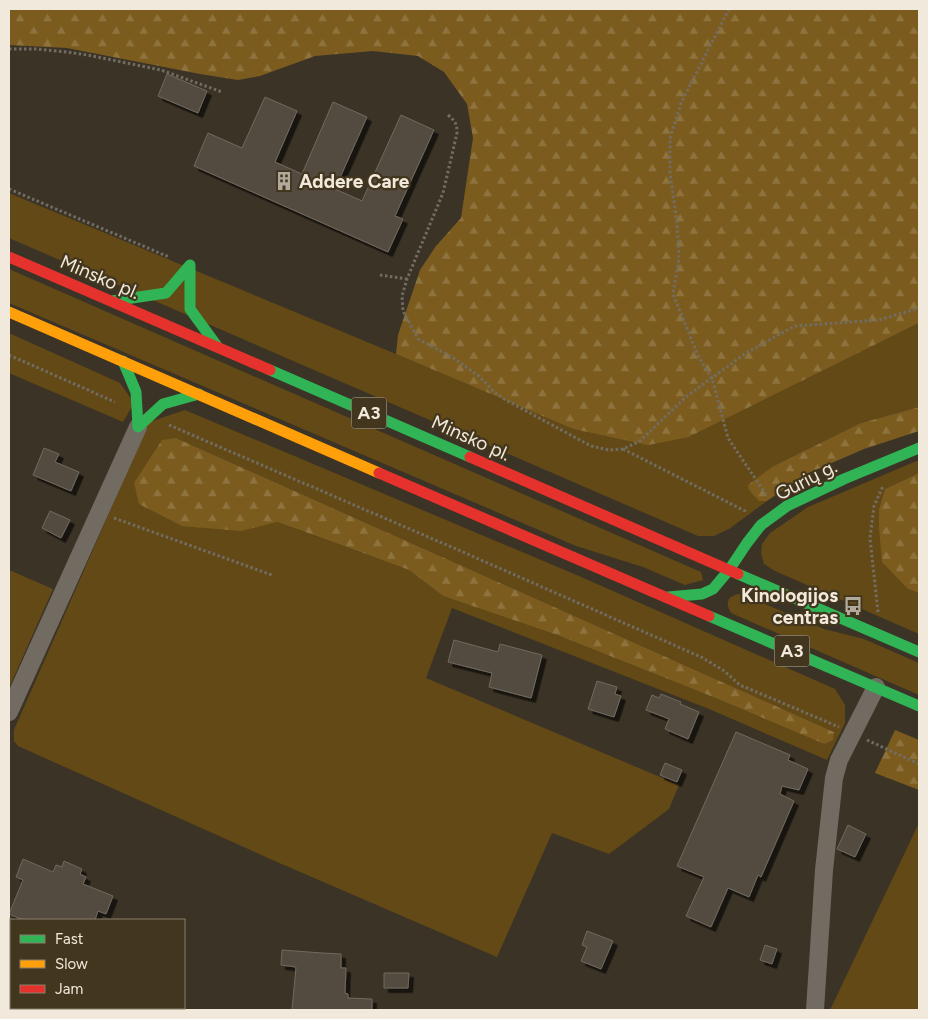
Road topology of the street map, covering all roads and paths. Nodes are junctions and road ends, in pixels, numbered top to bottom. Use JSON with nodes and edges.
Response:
{"nodes":[{"id":1,"x":729,"y":9,"type":"edge"},
{"id":2,"x":9,"y":49,"type":"edge"},
{"id":3,"x":222,"y":92,"type":"dead end"},
{"id":4,"x":448,"y":115,"type":"dead end"},
{"id":5,"x":9,"y":189,"type":"edge"},
{"id":6,"x":9,"y":256,"type":"edge"},
{"id":7,"x":190,"y":265,"type":"junction"},
{"id":8,"x":380,"y":275,"type":"dead end"},
{"id":9,"x":407,"y":279,"type":"junction"},
{"id":10,"x":112,"y":301,"type":"junction"},
{"id":11,"x":919,"y":308,"type":"edge"},
{"id":12,"x":9,"y":312,"type":"edge"},
{"id":13,"x":218,"y":347,"type":"junction"},
{"id":14,"x":9,"y":355,"type":"edge"},
{"id":15,"x":123,"y":361,"type":"junction"},
{"id":16,"x":712,"y":378,"type":"junction"},
{"id":17,"x":200,"y":394,"type":"junction"},
{"id":18,"x":142,"y":418,"type":"junction"},
{"id":19,"x":623,"y":448,"type":"junction"},
{"id":20,"x":919,"y":448,"type":"edge"},
{"id":21,"x":884,"y":483,"type":"dead end"},
{"id":22,"x":100,"y":512,"type":"junction"},
{"id":23,"x":778,"y":513,"type":"junction"},
{"id":24,"x":755,"y":532,"type":"junction"},
{"id":25,"x":729,"y":570,"type":"junction"},
{"id":26,"x":272,"y":575,"type":"dead end"},
{"id":27,"x":665,"y":597,"type":"junction"},
{"id":28,"x":878,"y":612,"type":"dead end"},
{"id":29,"x":919,"y":652,"type":"edge"},
{"id":30,"x":876,"y":687,"type":"junction"},
{"id":31,"x":919,"y":706,"type":"edge"},
{"id":32,"x":9,"y":712,"type":"edge"},
{"id":33,"x":852,"y":733,"type":"junction"},
{"id":34,"x":919,"y":764,"type":"edge"},
{"id":35,"x":815,"y":1010,"type":"edge"}],
"edges":[{"from":1,"to":16,"type":"path"},
{"from":2,"to":3,"type":"path"},
{"from":4,"to":9,"type":"path"},
{"from":5,"to":7,"type":"path"},
{"from":6,"to":10,"type":"main road","name":"Minsko pl.","number":"A3"},
{"from":7,"to":10,"type":"main road"},
{"from":7,"to":13,"type":"main road"},
{"from":8,"to":9,"type":"path"},
{"from":9,"to":19,"type":"path"},
{"from":10,"to":13,"type":"main road","name":"Minsko pl.","number":"A3"},
{"from":11,"to":16,"type":"path"},
{"from":12,"to":15,"type":"main road","number":"A3"},
{"from":13,"to":25,"type":"main road","name":"Minsko pl.","number":"A3"},
{"from":14,"to":18,"type":"path"},
{"from":15,"to":17,"type":"main road","number":"A3"},
{"from":15,"to":18,"type":"main road"},
{"from":16,"to":19,"type":"path"},
{"from":16,"to":23,"type":"path"},
{"from":17,"to":18,"type":"main road"},
{"from":17,"to":27,"type":"main road","number":"A3"},
{"from":18,"to":22,"type":"street"},
{"from":18,"to":33,"type":"path"},
{"from":19,"to":24,"type":"path"},
{"from":20,"to":23,"type":"main road","name":"Gurių g."},
{"from":21,"to":28,"type":"path"},
{"from":22,"to":26,"type":"path"},
{"from":22,"to":32,"type":"street"},
{"from":23,"to":24,"type":"main road","name":"Gurių g."},
{"from":24,"to":25,"type":"main road","name":"Gurių g."},
{"from":25,"to":27,"type":"main road","name":"Gurių g."},
{"from":25,"to":29,"type":"main road","name":"Minsko pl.","number":"A3"},
{"from":27,"to":30,"type":"main road","number":"A3"},
{"from":30,"to":31,"type":"main road","number":"A3"},
{"from":30,"to":33,"type":"street"},
{"from":33,"to":34,"type":"path"},
{"from":33,"to":35,"type":"street"}]}
